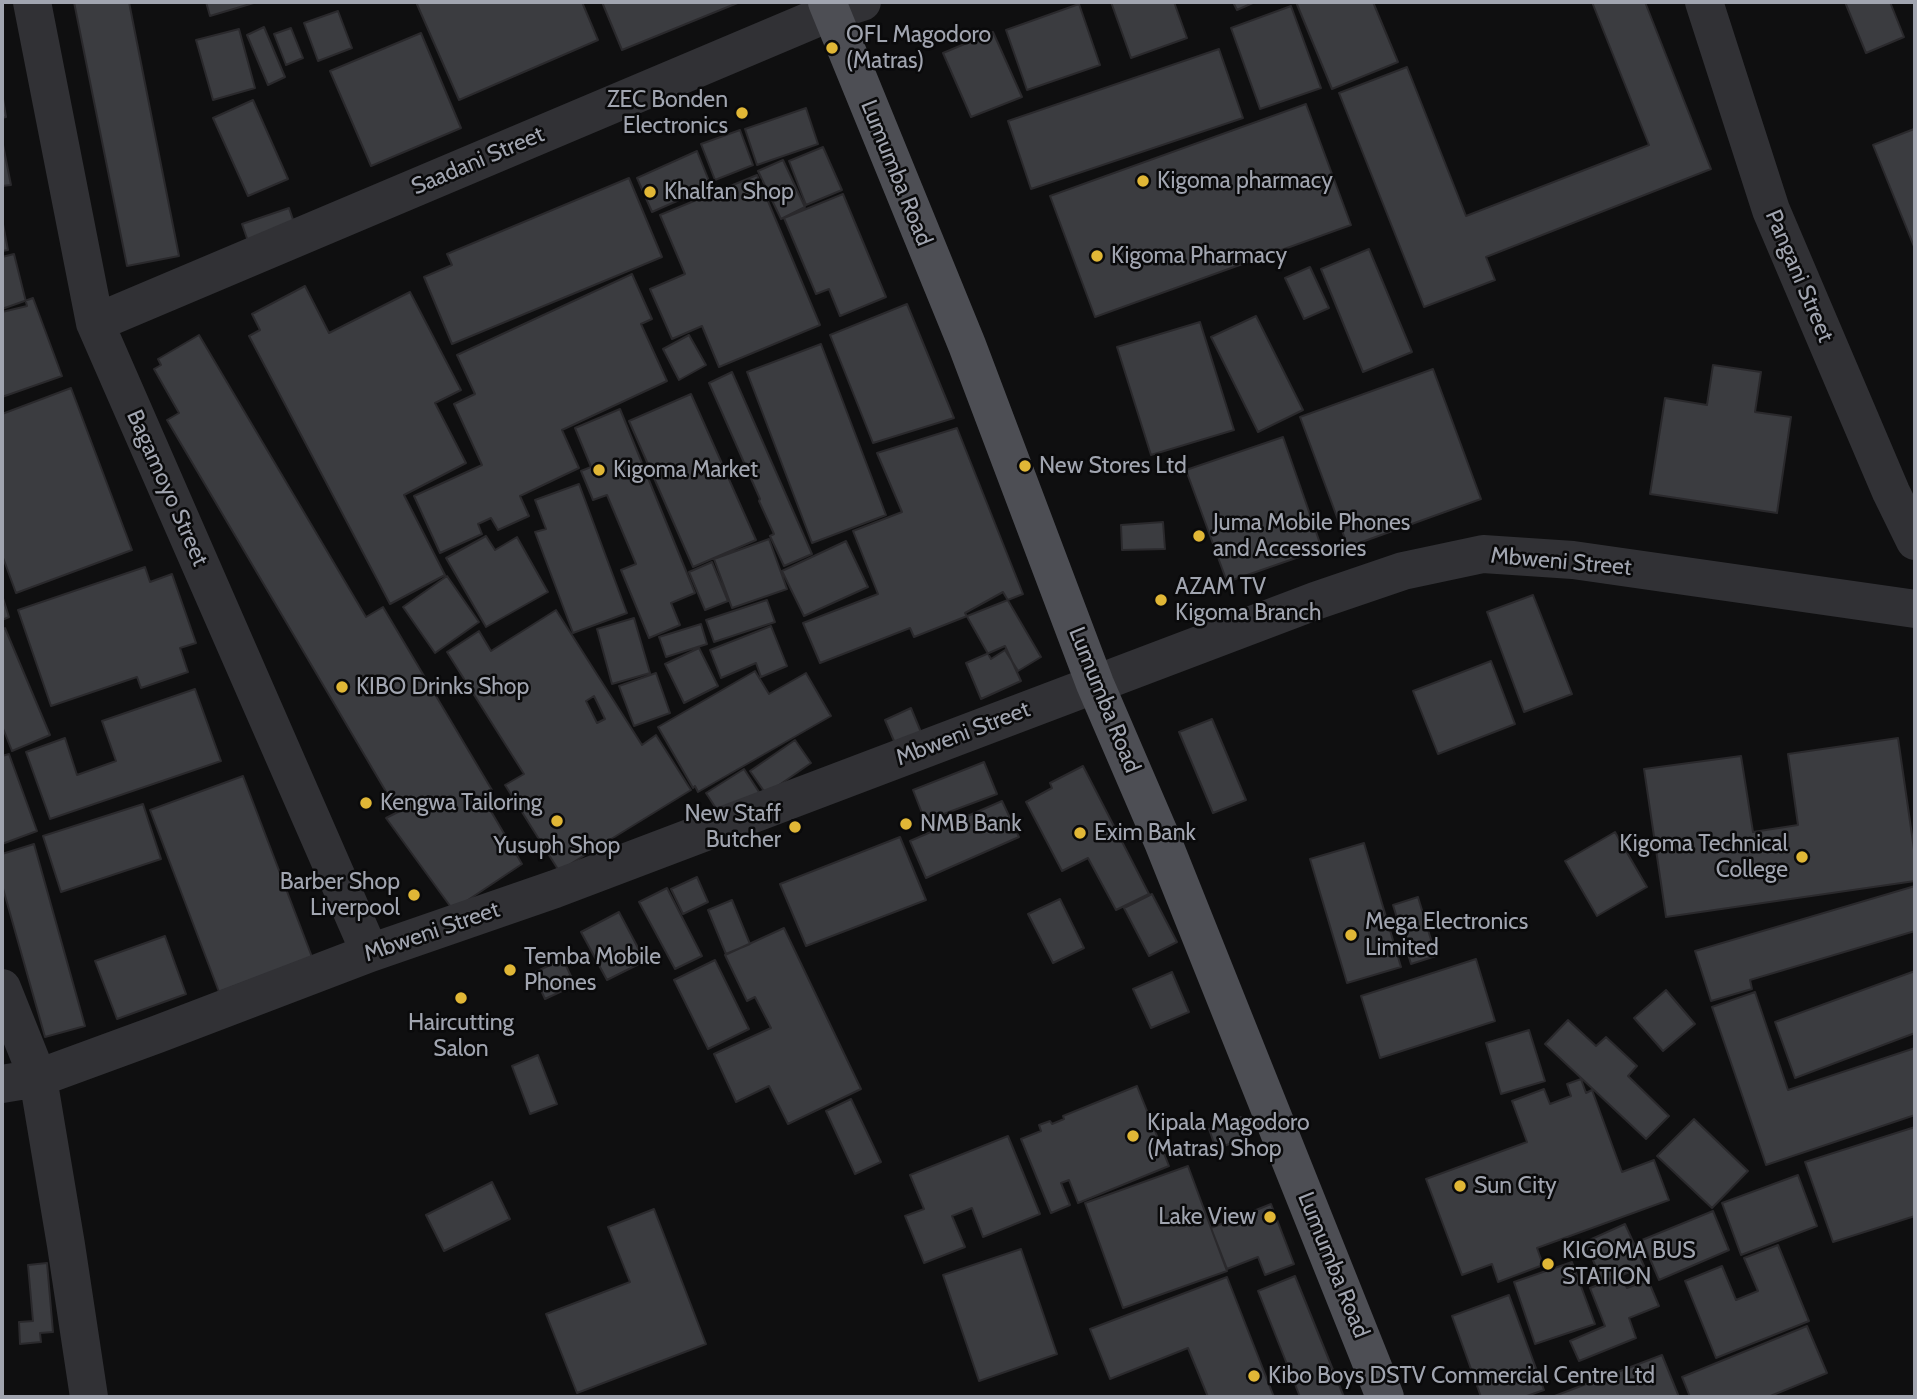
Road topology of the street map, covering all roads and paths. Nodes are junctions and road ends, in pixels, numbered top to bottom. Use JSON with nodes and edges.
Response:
{"nodes":[{"id":1,"x":32,"y":2,"type":"edge"},
{"id":2,"x":1704,"y":2,"type":"edge"},
{"id":3,"x":840,"y":5,"type":"edge"},
{"id":4,"x":95,"y":323,"type":"junction"},
{"id":5,"x":1915,"y":541,"type":"edge"},
{"id":6,"x":1915,"y":609,"type":"edge"},
{"id":7,"x":1095,"y":684,"type":"junction"},
{"id":8,"x":370,"y":953,"type":"junction"},
{"id":9,"x":2,"y":988,"type":"edge"},
{"id":10,"x":20,"y":1081,"type":"edge"},
{"id":11,"x":89,"y":1397,"type":"edge"},
{"id":12,"x":1385,"y":1397,"type":"edge"}],
"edges":[{"from":1,"to":4,"type":"street","name":"Bagamoyo Street"},
{"from":2,"to":5,"type":"street","name":"Pangani Street"},
{"from":3,"to":4,"type":"street","name":"Saadani Street"},
{"from":3,"to":7,"type":"main road","name":"Lumumba Road"},
{"from":4,"to":8,"type":"street","name":"Bagamoyo Street"},
{"from":6,"to":7,"type":"street","name":"Mbweni Street"},
{"from":7,"to":8,"type":"street","name":"Mbweni Street"},
{"from":7,"to":12,"type":"main road","name":"Lumumba Road"},
{"from":8,"to":10,"type":"street","name":"Mbweni Street"},
{"from":9,"to":10,"type":"street"},
{"from":10,"to":11,"type":"street"}]}
